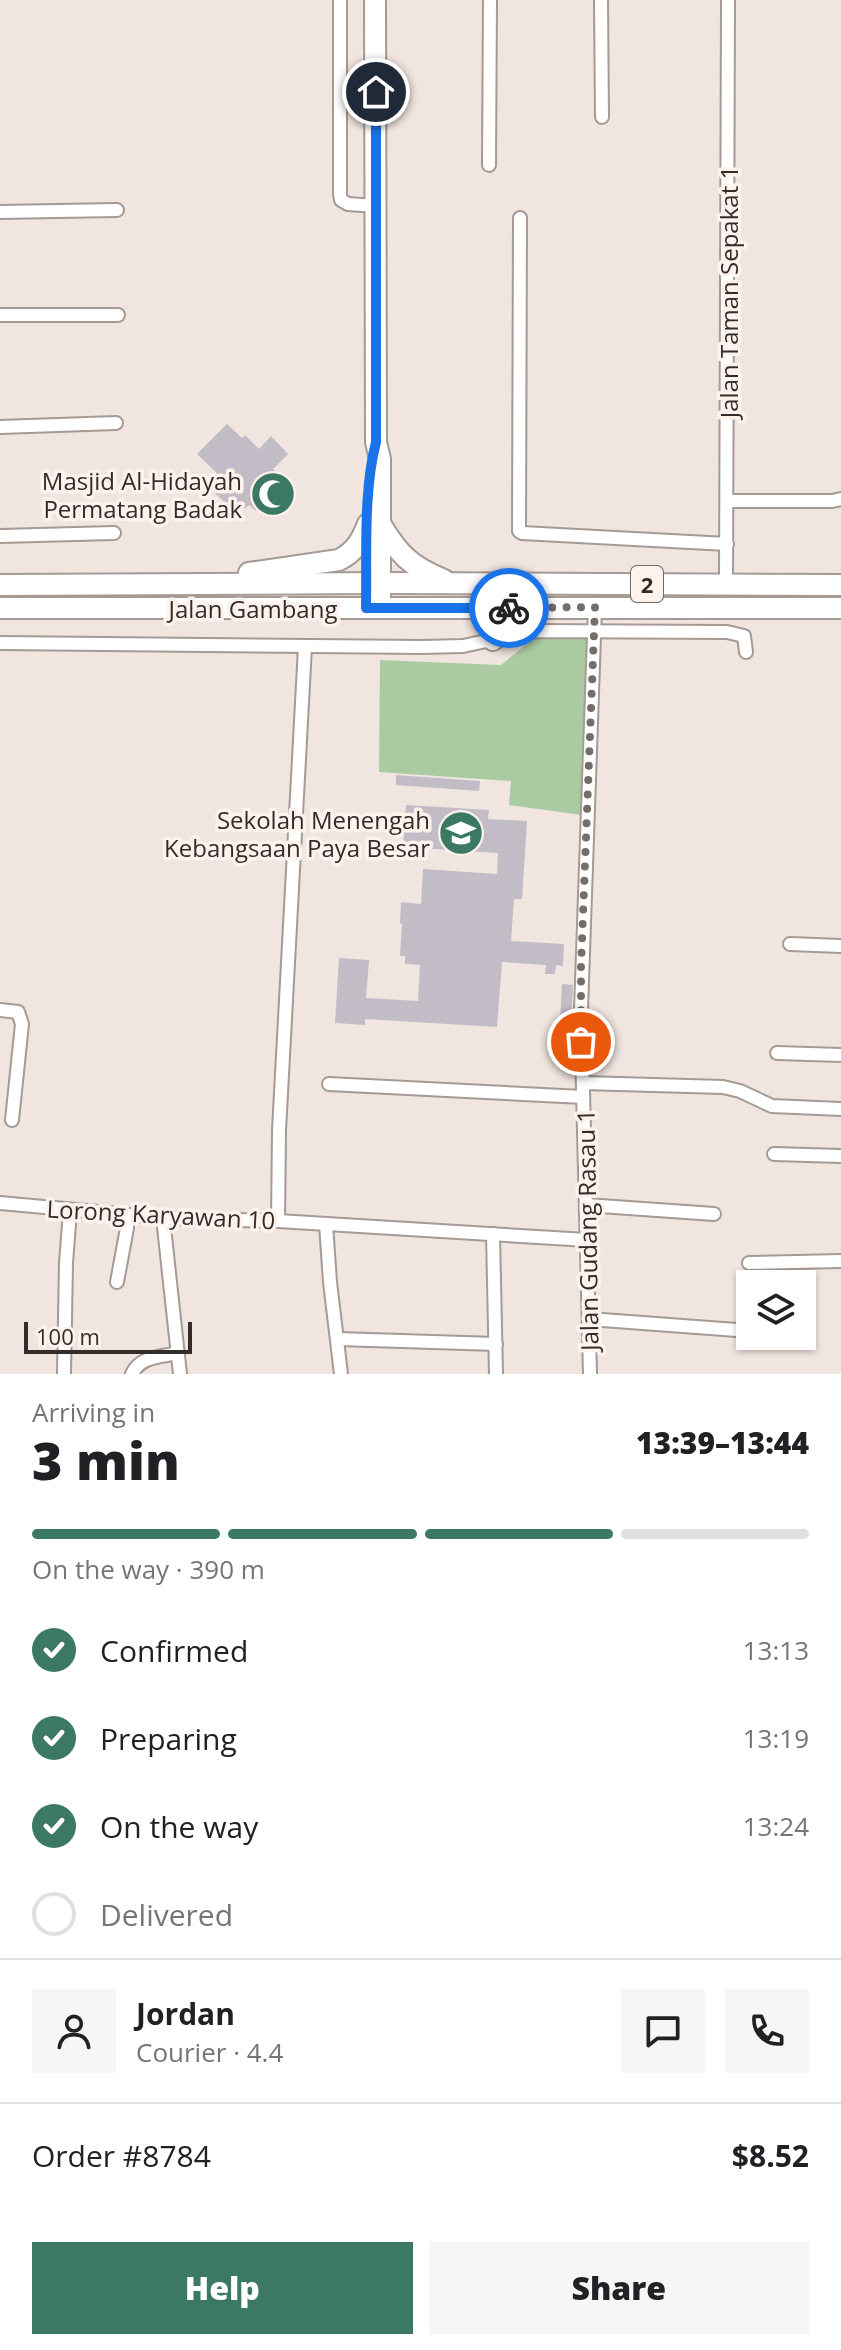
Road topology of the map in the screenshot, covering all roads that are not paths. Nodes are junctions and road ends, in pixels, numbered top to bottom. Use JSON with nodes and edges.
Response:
{"nodes":[{"id":1,"x":340,"y":0,"type":"edge"},
{"id":2,"x":375,"y":0,"type":"edge"},
{"id":3,"x":490,"y":0,"type":"edge"},
{"id":4,"x":601,"y":0,"type":"edge"},
{"id":5,"x":728,"y":0,"type":"edge"},
{"id":6,"x":602,"y":117,"type":"dead end"},
{"id":7,"x":489,"y":165,"type":"dead end"},
{"id":8,"x":376,"y":206,"type":"junction"},
{"id":9,"x":117,"y":210,"type":"dead end"},
{"id":10,"x":0,"y":212,"type":"edge"},
{"id":11,"x":520,"y":218,"type":"dead end"},
{"id":12,"x":0,"y":315,"type":"edge"},
{"id":13,"x":118,"y":315,"type":"dead end"},
{"id":14,"x":116,"y":423,"type":"dead end"},
{"id":15,"x":0,"y":427,"type":"edge"},
{"id":16,"x":841,"y":499,"type":"edge"},
{"id":17,"x":727,"y":501,"type":"junction"},
{"id":18,"x":374,"y":524,"type":"junction"},
{"id":19,"x":114,"y":533,"type":"dead end"},
{"id":20,"x":0,"y":536,"type":"edge"},
{"id":21,"x":727,"y":544,"type":"junction"},
{"id":22,"x":157,"y":583,"type":"junction"},
{"id":23,"x":373,"y":583,"type":"junction"},
{"id":24,"x":454,"y":584,"type":"junction"},
{"id":25,"x":726,"y":584,"type":"junction"},
{"id":26,"x":0,"y":585,"type":"edge"},
{"id":27,"x":841,"y":585,"type":"edge"},
{"id":28,"x":595,"y":607,"type":"junction"},
{"id":29,"x":0,"y":608,"type":"edge"},
{"id":30,"x":373,"y":608,"type":"junction"},
{"id":31,"x":533,"y":608,"type":"junction"},
{"id":32,"x":841,"y":608,"type":"edge"},
{"id":33,"x":594,"y":631,"type":"junction"},
{"id":34,"x":493,"y":640,"type":"junction"},
{"id":35,"x":0,"y":643,"type":"edge"},
{"id":36,"x":305,"y":647,"type":"junction"},
{"id":37,"x":746,"y":652,"type":"dead end"},
{"id":38,"x":790,"y":944,"type":"dead end"},
{"id":39,"x":841,"y":946,"type":"edge"},
{"id":40,"x":0,"y":1010,"type":"edge"},
{"id":41,"x":777,"y":1053,"type":"dead end"},
{"id":42,"x":841,"y":1055,"type":"edge"},
{"id":43,"x":583,"y":1083,"type":"junction"},
{"id":44,"x":329,"y":1084,"type":"dead end"},
{"id":45,"x":583,"y":1097,"type":"junction"},
{"id":46,"x":841,"y":1109,"type":"edge"},
{"id":47,"x":12,"y":1120,"type":"dead end"},
{"id":48,"x":774,"y":1154,"type":"dead end"},
{"id":49,"x":841,"y":1156,"type":"edge"},
{"id":50,"x":0,"y":1203,"type":"edge"},
{"id":51,"x":586,"y":1205,"type":"junction"},
{"id":52,"x":70,"y":1211,"type":"junction"},
{"id":53,"x":714,"y":1214,"type":"dead end"},
{"id":54,"x":127,"y":1216,"type":"junction"},
{"id":55,"x":163,"y":1218,"type":"junction"},
{"id":56,"x":278,"y":1221,"type":"junction"},
{"id":57,"x":324,"y":1224,"type":"junction"},
{"id":58,"x":493,"y":1234,"type":"junction"},
{"id":59,"x":587,"y":1240,"type":"junction"},
{"id":60,"x":841,"y":1261,"type":"edge"},
{"id":61,"x":749,"y":1263,"type":"dead end"},
{"id":62,"x":117,"y":1282,"type":"dead end"},
{"id":63,"x":589,"y":1319,"type":"junction"},
{"id":64,"x":736,"y":1330,"type":"edge"},
{"id":65,"x":338,"y":1339,"type":"junction"},
{"id":66,"x":496,"y":1344,"type":"junction"},
{"id":67,"x":178,"y":1353,"type":"junction"},
{"id":68,"x":64,"y":1374,"type":"edge"},
{"id":69,"x":132,"y":1374,"type":"edge"},
{"id":70,"x":180,"y":1374,"type":"edge"},
{"id":71,"x":341,"y":1374,"type":"edge"},
{"id":72,"x":496,"y":1374,"type":"edge"},
{"id":73,"x":590,"y":1374,"type":"edge"}],
"edges":[{"from":1,"to":8,"type":"street"},
{"from":2,"to":8,"type":"main road"},
{"from":3,"to":7,"type":"street"},
{"from":4,"to":6,"type":"street"},
{"from":5,"to":17,"type":"street","name":"Jalan Taman Sepakat 1"},
{"from":8,"to":18,"type":"main road"},
{"from":9,"to":10,"type":"street"},
{"from":11,"to":21,"type":"street"},
{"from":12,"to":13,"type":"street"},
{"from":14,"to":15,"type":"street"},
{"from":16,"to":17,"type":"street"},
{"from":17,"to":21,"type":"street","name":"Jalan Taman Sepakat 1"},
{"from":18,"to":22,"type":"main road"},
{"from":18,"to":23,"type":"main road"},
{"from":18,"to":24,"type":"main road"},
{"from":19,"to":20,"type":"street"},
{"from":21,"to":25,"type":"street","name":"Jalan Taman Sepakat 1"},
{"from":22,"to":23,"type":"main road","name":"Jalan Gambang","number":"2"},
{"from":22,"to":26,"type":"main road","name":"Jalan Gambang","number":"2"},
{"from":23,"to":24,"type":"main road","name":"Jalan Gambang","number":"2"},
{"from":23,"to":30,"type":"main road"},
{"from":24,"to":25,"type":"main road","name":"Jalan Gambang","number":"2"},
{"from":25,"to":27,"type":"main road","name":"Jalan Gambang","number":"2"},
{"from":28,"to":31,"type":"main road","name":"Jalan Gambang","number":"2"},
{"from":28,"to":32,"type":"main road","name":"Jalan Gambang","number":"2"},
{"from":28,"to":33,"type":"street","name":"Jalan Gudang Rasau 1"},
{"from":29,"to":30,"type":"main road","name":"Jalan Gambang","number":"2"},
{"from":30,"to":31,"type":"main road","name":"Jalan Gambang","number":"2"},
{"from":31,"to":34,"type":"main road"},
{"from":33,"to":34,"type":"street"},
{"from":33,"to":37,"type":"street"},
{"from":33,"to":43,"type":"street","name":"Jalan Gudang Rasau 1"},
{"from":34,"to":36,"type":"street"},
{"from":35,"to":36,"type":"street"},
{"from":36,"to":56,"type":"street"},
{"from":38,"to":39,"type":"street"},
{"from":40,"to":47,"type":"street"},
{"from":41,"to":42,"type":"street"},
{"from":43,"to":45,"type":"street","name":"Jalan Gudang Rasau 1"},
{"from":43,"to":46,"type":"street"},
{"from":44,"to":45,"type":"street"},
{"from":45,"to":51,"type":"street","name":"Jalan Gudang Rasau 1"},
{"from":48,"to":49,"type":"street"},
{"from":50,"to":52,"type":"street","name":"Lorong Karyawan 10"},
{"from":51,"to":53,"type":"street"},
{"from":51,"to":59,"type":"street","name":"Jalan Gudang Rasau 1"},
{"from":52,"to":54,"type":"street","name":"Lorong Karyawan 10"},
{"from":52,"to":68,"type":"street"},
{"from":54,"to":55,"type":"street","name":"Lorong Karyawan 10"},
{"from":54,"to":62,"type":"street"},
{"from":55,"to":56,"type":"street","name":"Lorong Karyawan 10"},
{"from":55,"to":67,"type":"street"},
{"from":56,"to":57,"type":"street","name":"Lorong Karyawan 10"},
{"from":57,"to":58,"type":"street","name":"Lorong Karyawan 10"},
{"from":57,"to":65,"type":"street"},
{"from":58,"to":59,"type":"street","name":"Lorong Karyawan 10"},
{"from":58,"to":66,"type":"street"},
{"from":59,"to":63,"type":"street","name":"Jalan Gudang Rasau 1"},
{"from":60,"to":61,"type":"street"},
{"from":63,"to":64,"type":"street"},
{"from":63,"to":73,"type":"street","name":"Jalan Gudang Rasau 1"},
{"from":65,"to":66,"type":"street"},
{"from":65,"to":71,"type":"street"},
{"from":66,"to":72,"type":"street"},
{"from":67,"to":69,"type":"street"},
{"from":67,"to":70,"type":"street"}]}
